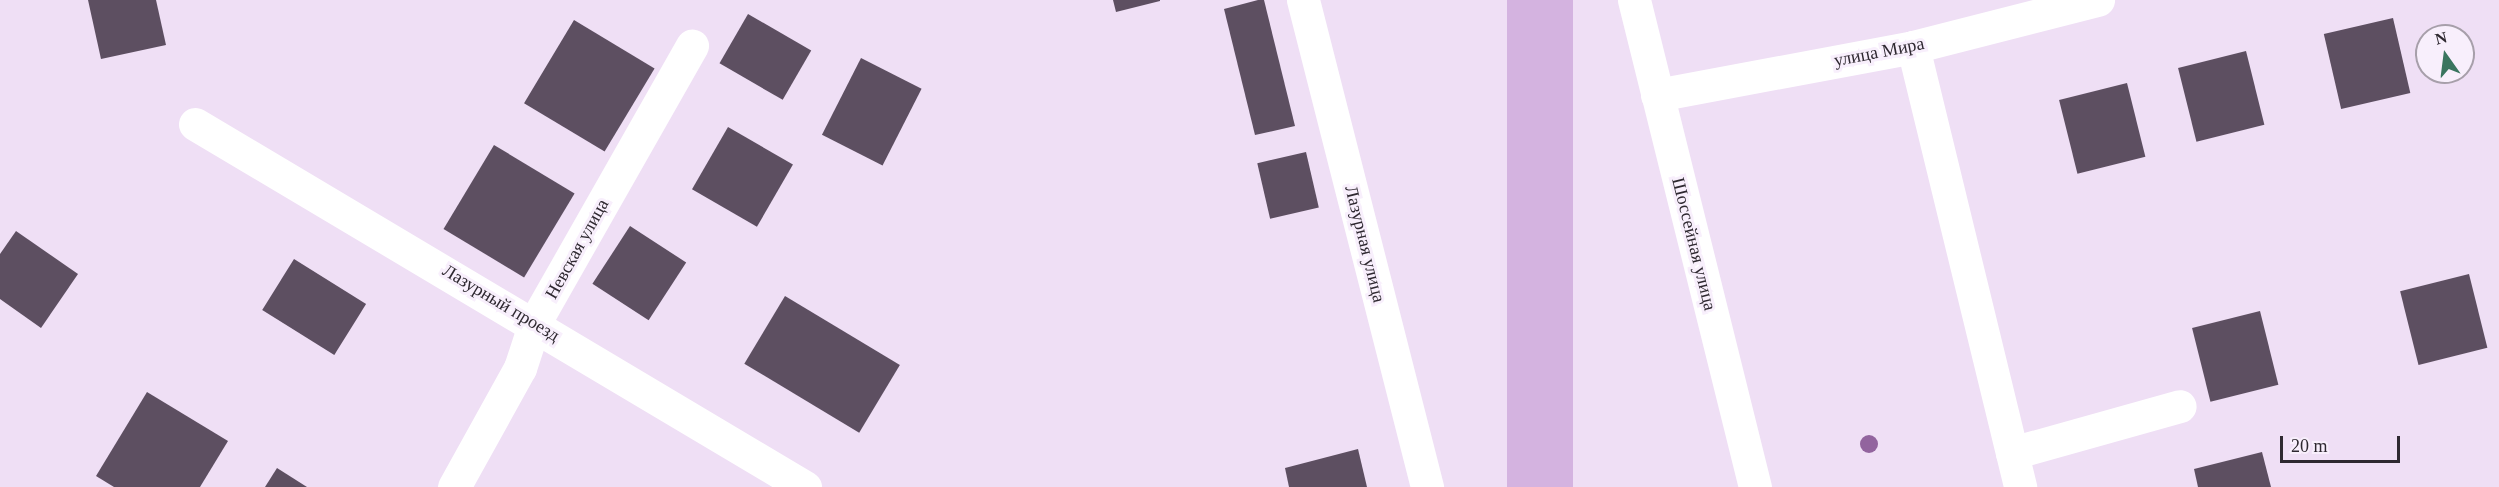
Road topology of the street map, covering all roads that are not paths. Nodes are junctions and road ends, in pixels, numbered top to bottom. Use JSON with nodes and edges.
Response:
{"nodes":[{"id":1,"x":1303,"y":0,"type":"edge"},
{"id":2,"x":1634,"y":0,"type":"edge"},
{"id":3,"x":2098,"y":0,"type":"edge"},
{"id":4,"x":692,"y":46,"type":"dead end"},
{"id":5,"x":1913,"y":47,"type":"junction"},
{"id":6,"x":1657,"y":95,"type":"junction"},
{"id":7,"x":195,"y":124,"type":"dead end"},
{"id":8,"x":535,"y":322,"type":"junction"},
{"id":9,"x":2180,"y":406,"type":"dead end"},
{"id":10,"x":2012,"y":453,"type":"junction"},
{"id":11,"x":454,"y":487,"type":"edge"},
{"id":12,"x":805,"y":487,"type":"edge"},
{"id":13,"x":1427,"y":487,"type":"edge"},
{"id":14,"x":1755,"y":487,"type":"edge"},
{"id":15,"x":2020,"y":487,"type":"edge"}],
"edges":[{"from":1,"to":13,"type":"street","name":"Лазурная улица"},
{"from":2,"to":6,"type":"street","name":"Шоссейная улица"},
{"from":3,"to":5,"type":"street","name":"улица Мира"},
{"from":4,"to":8,"type":"street","name":"Невская улица"},
{"from":5,"to":6,"type":"street","name":"улица Мира"},
{"from":5,"to":10,"type":"street"},
{"from":6,"to":14,"type":"street","name":"Шоссейная улица"},
{"from":7,"to":8,"type":"street","name":"Лазурный проезд"},
{"from":8,"to":11,"type":"street","name":"Невская улица"},
{"from":8,"to":12,"type":"street","name":"Лазурный проезд"},
{"from":9,"to":10,"type":"street"},
{"from":10,"to":15,"type":"street"}]}
